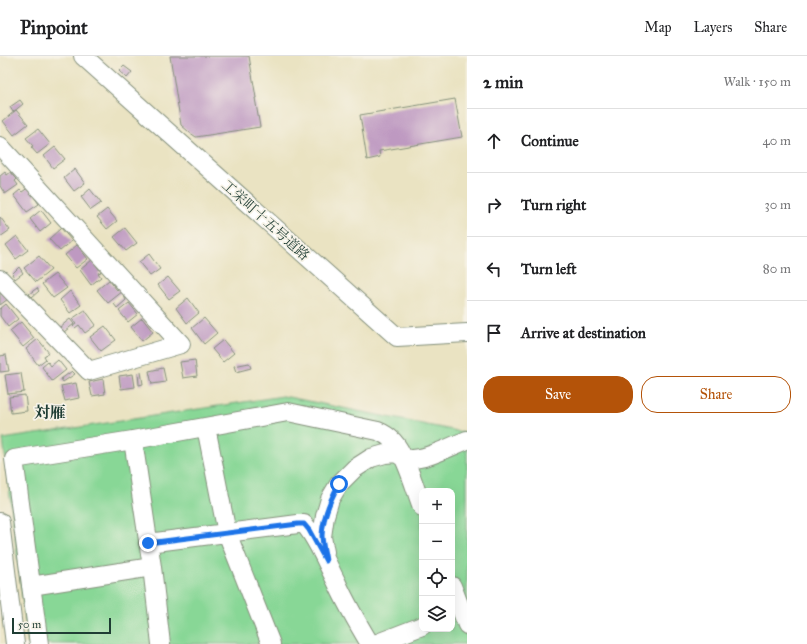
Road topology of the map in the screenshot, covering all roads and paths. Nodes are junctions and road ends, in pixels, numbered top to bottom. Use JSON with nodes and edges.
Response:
{"nodes":[{"id":1,"x":83,"y":56,"type":"edge"},
{"id":2,"x":0,"y":146,"type":"edge"},
{"id":3,"x":0,"y":278,"type":"edge"},
{"id":4,"x":467,"y":333,"type":"edge"},
{"id":5,"x":206,"y":427,"type":"junction"},
{"id":6,"x":133,"y":440,"type":"junction"},
{"id":7,"x":467,"y":440,"type":"edge"},
{"id":8,"x":404,"y":458,"type":"junction"},
{"id":9,"x":419,"y":499,"type":"edge"},
{"id":10,"x":0,"y":522,"type":"edge"},
{"id":11,"x":227,"y":533,"type":"junction"},
{"id":12,"x":148,"y":543,"type":"junction"},
{"id":13,"x":326,"y":561,"type":"junction"},
{"id":14,"x":152,"y":567,"type":"junction"},
{"id":15,"x":31,"y":586,"type":"junction"},
{"id":16,"x":455,"y":594,"type":"edge"},
{"id":17,"x":462,"y":614,"type":"edge"},
{"id":18,"x":419,"y":627,"type":"edge"},
{"id":19,"x":15,"y":644,"type":"edge"},
{"id":20,"x":39,"y":644,"type":"edge"},
{"id":21,"x":161,"y":644,"type":"edge"},
{"id":22,"x":271,"y":644,"type":"edge"},
{"id":23,"x":370,"y":644,"type":"edge"},
{"id":24,"x":375,"y":644,"type":"edge"}],
"edges":[{"from":1,"to":4,"type":"street","name":"工栄町十五号道路"},
{"from":2,"to":3,"type":"street"},
{"from":5,"to":6,"type":"street"},
{"from":5,"to":8,"type":"street"},
{"from":5,"to":11,"type":"street"},
{"from":6,"to":12,"type":"street"},
{"from":6,"to":15,"type":"street"},
{"from":7,"to":8,"type":"street"},
{"from":8,"to":9,"type":"street"},
{"from":8,"to":13,"type":"street"},
{"from":10,"to":19,"type":"street"},
{"from":11,"to":12,"type":"street"},
{"from":11,"to":13,"type":"street"},
{"from":11,"to":22,"type":"street"},
{"from":12,"to":14,"type":"street"},
{"from":13,"to":23,"type":"street"},
{"from":14,"to":15,"type":"street"},
{"from":14,"to":21,"type":"street"},
{"from":15,"to":20,"type":"street"},
{"from":16,"to":17,"type":"street"},
{"from":18,"to":24,"type":"street"}]}
